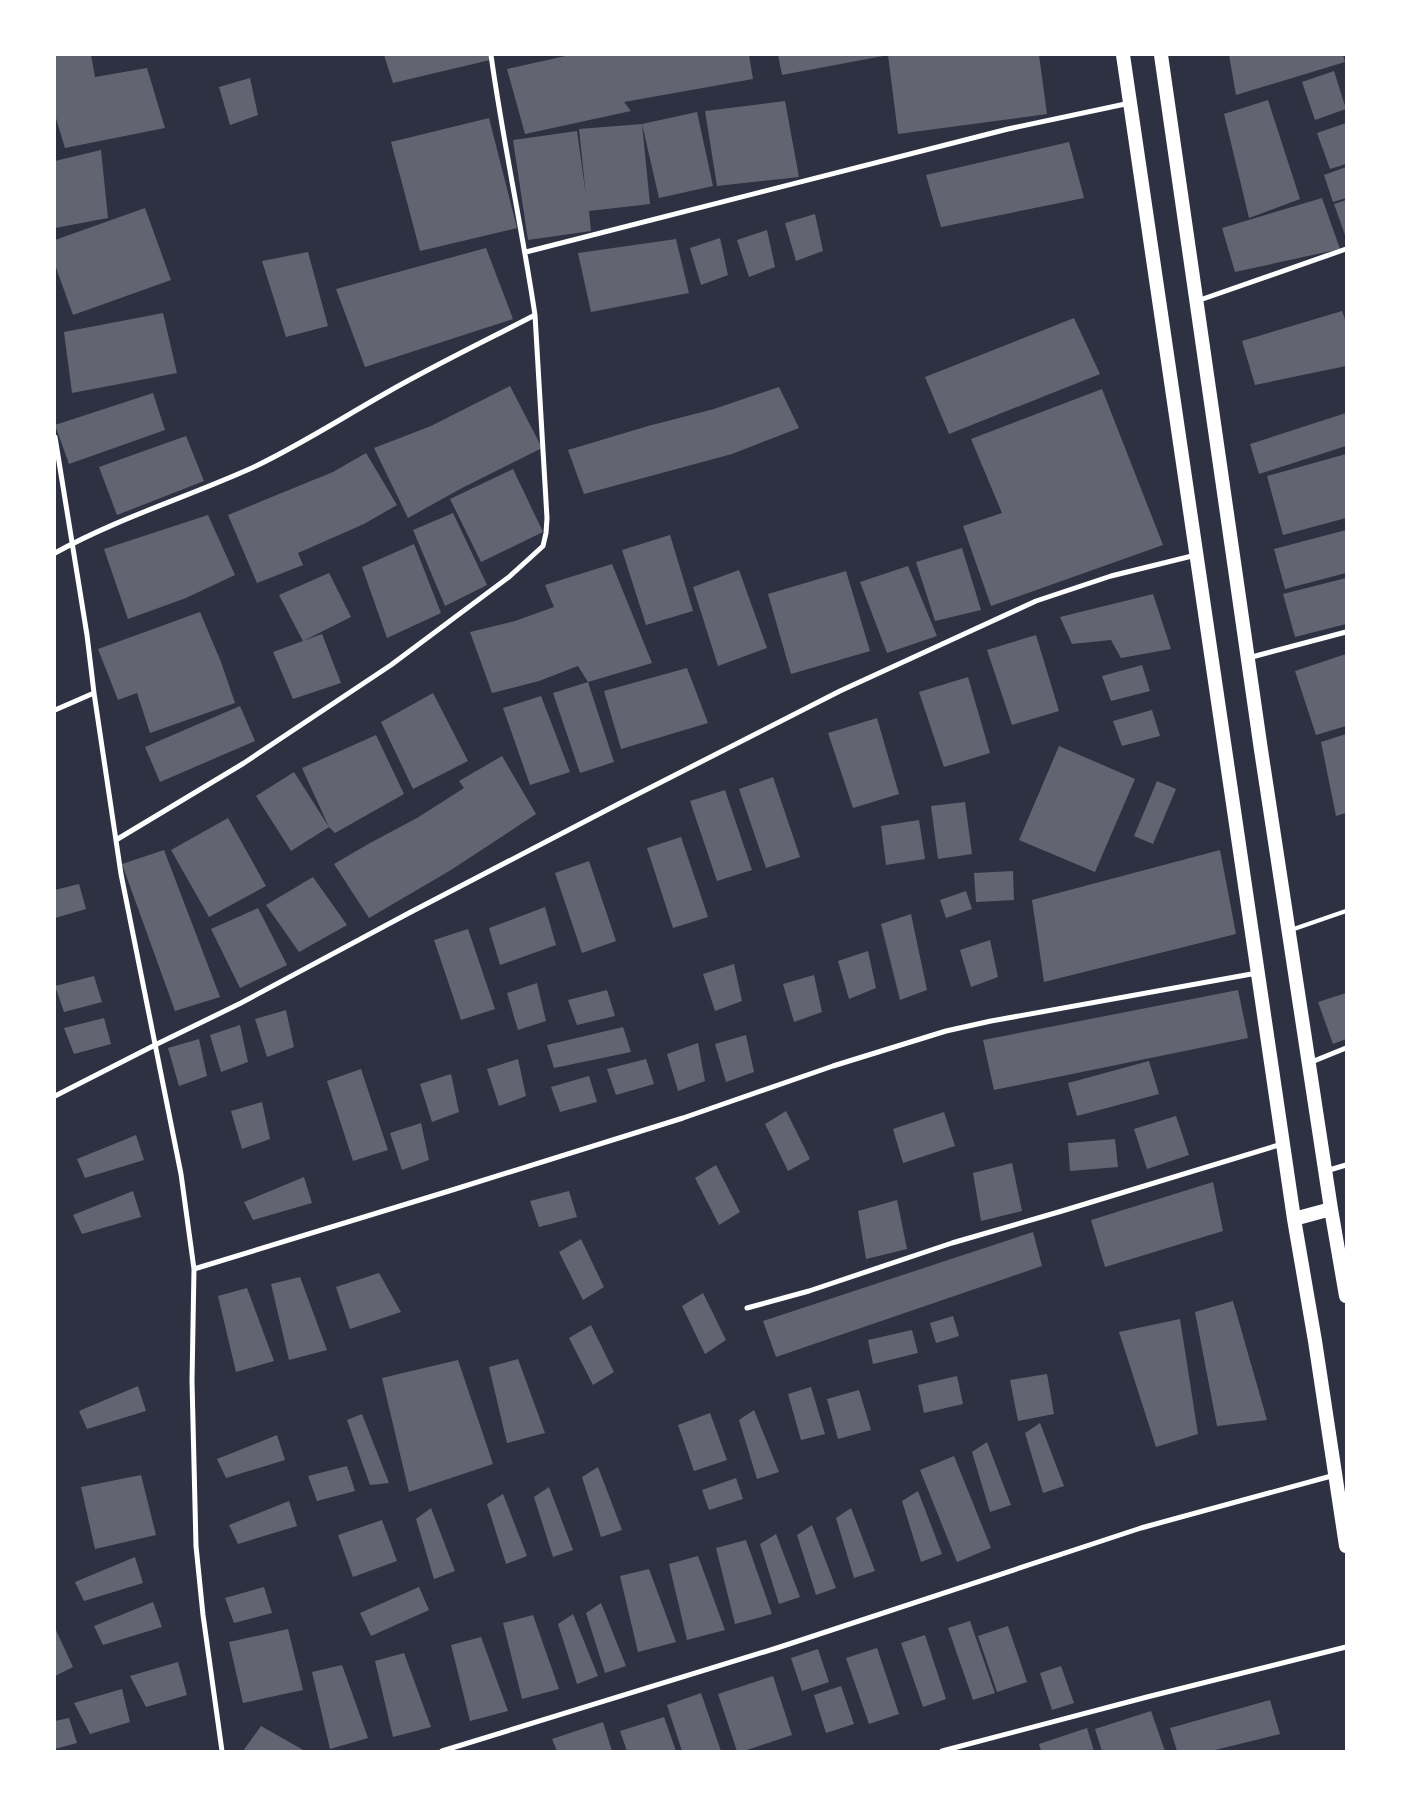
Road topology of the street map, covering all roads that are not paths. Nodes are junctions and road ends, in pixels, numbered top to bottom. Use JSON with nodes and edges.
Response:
{"nodes":[{"id":1,"x":491,"y":55,"type":"edge"},
{"id":2,"x":1123,"y":55,"type":"edge"},
{"id":3,"x":1161,"y":55,"type":"edge"},
{"id":4,"x":1130,"y":103,"type":"junction"},
{"id":5,"x":1346,"y":249,"type":"edge"},
{"id":6,"x":526,"y":252,"type":"junction"},
{"id":7,"x":1196,"y":301,"type":"junction"},
{"id":8,"x":535,"y":315,"type":"junction"},
{"id":9,"x":55,"y":437,"type":"edge"},
{"id":10,"x":72,"y":543,"type":"junction"},
{"id":11,"x":55,"y":553,"type":"edge"},
{"id":12,"x":1197,"y":555,"type":"junction"},
{"id":13,"x":1346,"y":632,"type":"edge"},
{"id":14,"x":1248,"y":658,"type":"junction"},
{"id":15,"x":94,"y":693,"type":"junction"},
{"id":16,"x":55,"y":710,"type":"edge"},
{"id":17,"x":116,"y":840,"type":"junction"},
{"id":18,"x":1346,"y":911,"type":"edge"},
{"id":19,"x":1289,"y":931,"type":"junction"},
{"id":20,"x":1258,"y":973,"type":"junction"},
{"id":21,"x":154,"y":1045,"type":"junction"},
{"id":22,"x":1346,"y":1048,"type":"edge"},
{"id":23,"x":1309,"y":1063,"type":"junction"},
{"id":24,"x":55,"y":1096,"type":"edge"},
{"id":25,"x":1283,"y":1144,"type":"junction"},
{"id":26,"x":1346,"y":1165,"type":"edge"},
{"id":27,"x":1325,"y":1171,"type":"junction"},
{"id":28,"x":1331,"y":1209,"type":"junction"},
{"id":29,"x":1294,"y":1219,"type":"junction"},
{"id":30,"x":194,"y":1268,"type":"junction"},
{"id":31,"x":1346,"y":1296,"type":"edge"},
{"id":32,"x":747,"y":1308,"type":"dead end"},
{"id":33,"x":1336,"y":1475,"type":"junction"},
{"id":34,"x":1346,"y":1546,"type":"edge"},
{"id":35,"x":1346,"y":1647,"type":"edge"},
{"id":36,"x":222,"y":1751,"type":"edge"},
{"id":37,"x":442,"y":1751,"type":"edge"},
{"id":38,"x":942,"y":1751,"type":"edge"}],
"edges":[{"from":1,"to":6,"type":"street"},
{"from":2,"to":4,"type":"highway"},
{"from":3,"to":7,"type":"highway"},
{"from":4,"to":6,"type":"street"},
{"from":4,"to":12,"type":"highway"},
{"from":5,"to":7,"type":"street"},
{"from":6,"to":8,"type":"street"},
{"from":7,"to":14,"type":"highway"},
{"from":8,"to":10,"type":"street"},
{"from":8,"to":17,"type":"street"},
{"from":9,"to":10,"type":"street"},
{"from":10,"to":11,"type":"street"},
{"from":10,"to":15,"type":"street"},
{"from":12,"to":20,"type":"highway"},
{"from":12,"to":21,"type":"street"},
{"from":13,"to":14,"type":"street"},
{"from":14,"to":19,"type":"highway"},
{"from":15,"to":16,"type":"street"},
{"from":15,"to":17,"type":"street"},
{"from":17,"to":21,"type":"street"},
{"from":18,"to":19,"type":"lane"},
{"from":19,"to":23,"type":"highway"},
{"from":20,"to":25,"type":"highway"},
{"from":20,"to":30,"type":"street"},
{"from":21,"to":24,"type":"street"},
{"from":21,"to":30,"type":"street"},
{"from":22,"to":23,"type":"street"},
{"from":23,"to":27,"type":"highway"},
{"from":25,"to":29,"type":"highway"},
{"from":25,"to":32,"type":"street"},
{"from":26,"to":27,"type":"street"},
{"from":27,"to":28,"type":"highway"},
{"from":28,"to":29,"type":"highway"},
{"from":28,"to":31,"type":"highway"},
{"from":29,"to":33,"type":"highway"},
{"from":30,"to":36,"type":"street"},
{"from":33,"to":34,"type":"highway"},
{"from":33,"to":37,"type":"street"},
{"from":35,"to":38,"type":"street"}]}
